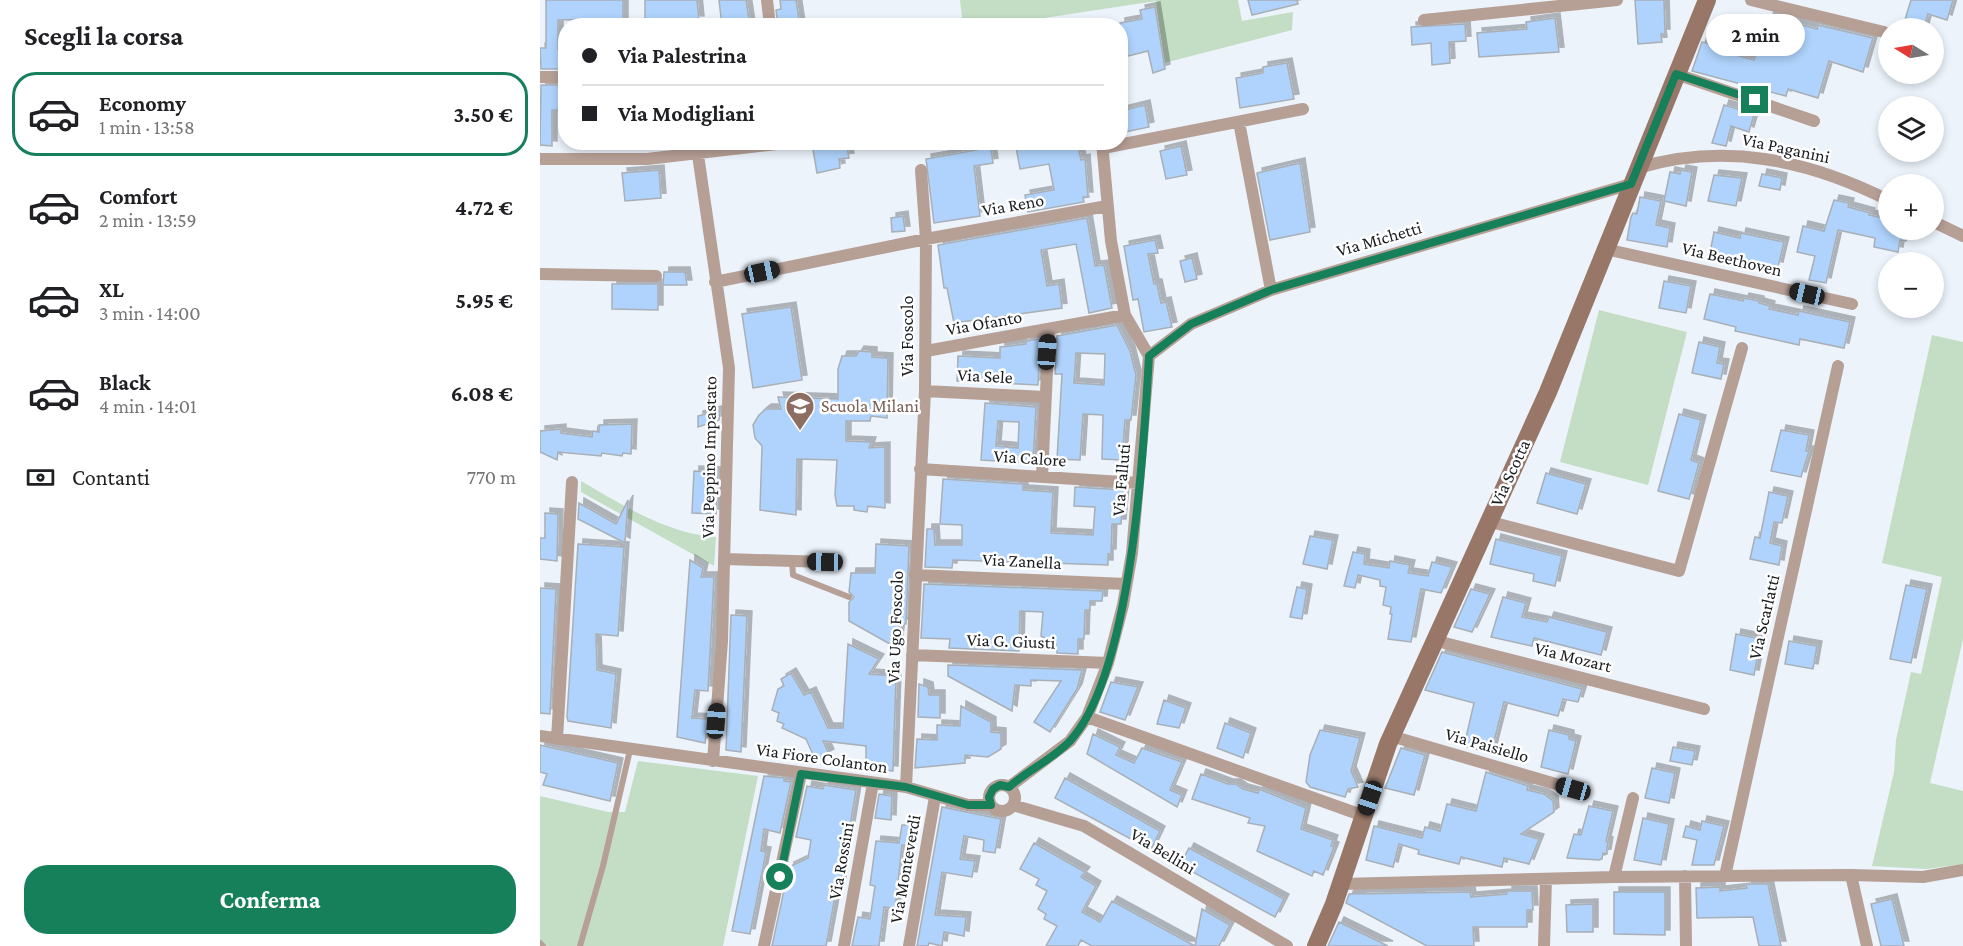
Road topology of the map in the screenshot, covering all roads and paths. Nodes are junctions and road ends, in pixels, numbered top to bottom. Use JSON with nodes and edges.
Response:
{"nodes":[{"id":1,"x":767,"y":0,"type":"edge"},
{"id":2,"x":1617,"y":0,"type":"edge"},
{"id":3,"x":1707,"y":0,"type":"edge"},
{"id":4,"x":1750,"y":0,"type":"edge"},
{"id":5,"x":769,"y":18,"type":"edge"},
{"id":6,"x":1424,"y":20,"type":"dead end"},
{"id":7,"x":1878,"y":31,"type":"edge"},
{"id":8,"x":1676,"y":74,"type":"junction"},
{"id":9,"x":540,"y":77,"type":"edge"},
{"id":10,"x":558,"y":77,"type":"edge"},
{"id":11,"x":1303,"y":109,"type":"dead end"},
{"id":12,"x":1814,"y":121,"type":"dead end"},
{"id":13,"x":1239,"y":122,"type":"junction"},
{"id":14,"x":1128,"y":141,"type":"edge"},
{"id":15,"x":736,"y":150,"type":"edge"},
{"id":16,"x":1102,"y":150,"type":"edge"},
{"id":17,"x":698,"y":155,"type":"junction"},
{"id":18,"x":540,"y":159,"type":"edge"},
{"id":19,"x":921,"y":171,"type":"dead end"},
{"id":20,"x":1635,"y":176,"type":"junction"},
{"id":21,"x":1878,"y":196,"type":"edge"},
{"id":22,"x":1107,"y":206,"type":"junction"},
{"id":23,"x":1944,"y":227,"type":"edge"},
{"id":24,"x":1963,"y":236,"type":"edge"},
{"id":25,"x":926,"y":239,"type":"junction"},
{"id":26,"x":1605,"y":249,"type":"junction"},
{"id":27,"x":540,"y":274,"type":"edge"},
{"id":28,"x":656,"y":276,"type":"dead end"},
{"id":29,"x":715,"y":282,"type":"junction"},
{"id":30,"x":1271,"y":290,"type":"junction"},
{"id":31,"x":1851,"y":304,"type":"dead end"},
{"id":32,"x":1125,"y":315,"type":"junction"},
{"id":33,"x":1049,"y":330,"type":"junction"},
{"id":34,"x":1742,"y":348,"type":"dead end"},
{"id":35,"x":926,"y":351,"type":"junction"},
{"id":36,"x":1149,"y":356,"type":"junction"},
{"id":37,"x":1838,"y":366,"type":"dead end"},
{"id":38,"x":925,"y":392,"type":"junction"},
{"id":39,"x":1044,"y":397,"type":"junction"},
{"id":40,"x":920,"y":469,"type":"junction"},
{"id":41,"x":1042,"y":476,"type":"junction"},
{"id":42,"x":572,"y":482,"type":"dead end"},
{"id":43,"x":1138,"y":483,"type":"junction"},
{"id":44,"x":1487,"y":521,"type":"junction"},
{"id":45,"x":725,"y":559,"type":"junction"},
{"id":46,"x":792,"y":561,"type":"junction"},
{"id":47,"x":825,"y":562,"type":"dead end"},
{"id":48,"x":915,"y":575,"type":"junction"},
{"id":49,"x":1126,"y":584,"type":"junction"},
{"id":50,"x":849,"y":597,"type":"dead end"},
{"id":51,"x":1433,"y":640,"type":"junction"},
{"id":52,"x":912,"y":655,"type":"junction"},
{"id":53,"x":1108,"y":663,"type":"junction"},
{"id":54,"x":1704,"y":709,"type":"dead end"},
{"id":55,"x":1087,"y":717,"type":"junction"},
{"id":56,"x":540,"y":736,"type":"edge"},
{"id":57,"x":1391,"y":736,"type":"junction"},
{"id":58,"x":557,"y":739,"type":"junction"},
{"id":59,"x":630,"y":750,"type":"junction"},
{"id":60,"x":713,"y":761,"type":"junction"},
{"id":61,"x":801,"y":774,"type":"junction"},
{"id":62,"x":873,"y":783,"type":"junction"},
{"id":63,"x":906,"y":787,"type":"junction"},
{"id":64,"x":1009,"y":787,"type":"junction"},
{"id":65,"x":1573,"y":789,"type":"dead end"},
{"id":66,"x":935,"y":797,"type":"junction"},
{"id":67,"x":1633,"y":798,"type":"dead end"},
{"id":68,"x":991,"y":805,"type":"junction"},
{"id":69,"x":1013,"y":805,"type":"junction"},
{"id":70,"x":1364,"y":816,"type":"junction"},
{"id":71,"x":1963,"y":870,"type":"edge"},
{"id":72,"x":1851,"y":875,"type":"junction"},
{"id":73,"x":1685,"y":876,"type":"junction"},
{"id":74,"x":1725,"y":876,"type":"junction"},
{"id":75,"x":1614,"y":877,"type":"junction"},
{"id":76,"x":1546,"y":879,"type":"junction"},
{"id":77,"x":1341,"y":884,"type":"junction"},
{"id":78,"x":580,"y":946,"type":"edge"},
{"id":79,"x":764,"y":946,"type":"edge"},
{"id":80,"x":844,"y":946,"type":"edge"},
{"id":81,"x":909,"y":946,"type":"edge"},
{"id":82,"x":1287,"y":946,"type":"edge"},
{"id":83,"x":1316,"y":946,"type":"edge"},
{"id":84,"x":1544,"y":946,"type":"edge"},
{"id":85,"x":1686,"y":946,"type":"edge"},
{"id":86,"x":1867,"y":946,"type":"edge"}],
"edges":[{"from":1,"to":5,"type":"street"},
{"from":2,"to":6,"type":"street"},
{"from":3,"to":8,"type":"street","name":"Via Scotta"},
{"from":4,"to":7,"type":"street"},
{"from":8,"to":12,"type":"street"},
{"from":8,"to":20,"type":"street","name":"Via Scotta"},
{"from":9,"to":10,"type":"street"},
{"from":11,"to":13,"type":"street"},
{"from":13,"to":14,"type":"street"},
{"from":13,"to":30,"type":"street"},
{"from":15,"to":17,"type":"street"},
{"from":16,"to":22,"type":"street"},
{"from":17,"to":18,"type":"street"},
{"from":17,"to":29,"type":"street","name":"Via Peppino Impastato"},
{"from":19,"to":25,"type":"street","name":"Via Foscolo"},
{"from":20,"to":21,"type":"street","name":"Via Paganini"},
{"from":20,"to":26,"type":"street","name":"Via Scotta"},
{"from":20,"to":30,"type":"street","name":"Via Michetti"},
{"from":22,"to":25,"type":"street","name":"Via Reno"},
{"from":22,"to":32,"type":"street"},
{"from":23,"to":24,"type":"street"},
{"from":25,"to":29,"type":"street","name":"Via Reno"},
{"from":25,"to":35,"type":"street","name":"Via Foscolo"},
{"from":26,"to":31,"type":"street","name":"Via Beethoven"},
{"from":26,"to":44,"type":"street","name":"Via Scotta"},
{"from":27,"to":28,"type":"street"},
{"from":29,"to":45,"type":"street","name":"Via Peppino Impastato"},
{"from":30,"to":36,"type":"street","name":"Via Michetti"},
{"from":32,"to":33,"type":"street","name":"Via Ofanto"},
{"from":32,"to":36,"type":"street"},
{"from":33,"to":35,"type":"street","name":"Via Ofanto"},
{"from":33,"to":39,"type":"street","name":"Via Ofanto"},
{"from":34,"to":44,"type":"street"},
{"from":35,"to":38,"type":"street","name":"Via Foscolo"},
{"from":36,"to":43,"type":"street","name":"Via Falluti"},
{"from":37,"to":74,"type":"street","name":"Via Scarlatti"},
{"from":38,"to":39,"type":"street","name":"Via Sele"},
{"from":38,"to":40,"type":"street","name":"Via Foscolo"},
{"from":39,"to":41,"type":"street","name":"Via Ofanto"},
{"from":40,"to":41,"type":"street","name":"Via Calore"},
{"from":40,"to":48,"type":"street","name":"Via Ugo Foscolo"},
{"from":41,"to":43,"type":"street","name":"Via Calore"},
{"from":42,"to":58,"type":"street"},
{"from":43,"to":49,"type":"street","name":"Via Falluti"},
{"from":44,"to":51,"type":"street","name":"Via Scotta"},
{"from":45,"to":46,"type":"street"},
{"from":45,"to":60,"type":"street","name":"Via Peppino Impastato"},
{"from":46,"to":47,"type":"street"},
{"from":46,"to":50,"type":"lane"},
{"from":48,"to":49,"type":"street","name":"Via Zanella"},
{"from":48,"to":52,"type":"street","name":"Via Ugo Foscolo"},
{"from":49,"to":53,"type":"street","name":"Via Falluti"},
{"from":51,"to":54,"type":"street","name":"Via Mozart"},
{"from":51,"to":57,"type":"street","name":"Via Scotta"},
{"from":52,"to":53,"type":"street","name":"Via G. Giusti"},
{"from":52,"to":63,"type":"street","name":"Via Ugo Foscolo"},
{"from":53,"to":55,"type":"street","name":"Via Falluti"},
{"from":55,"to":64,"type":"street","name":"Via Falluti"},
{"from":55,"to":70,"type":"street"},
{"from":56,"to":58,"type":"street","name":"Via Fiore Colanton"},
{"from":57,"to":65,"type":"street","name":"Via Paisiello"},
{"from":57,"to":70,"type":"street","name":"Via Scotta"},
{"from":58,"to":59,"type":"street","name":"Via Fiore Colanton"},
{"from":59,"to":60,"type":"street","name":"Via Fiore Colanton"},
{"from":59,"to":78,"type":"lane"},
{"from":60,"to":61,"type":"street","name":"Via Fiore Colanton"},
{"from":61,"to":62,"type":"street","name":"Via Fiore Colanton"},
{"from":61,"to":79,"type":"street"},
{"from":62,"to":63,"type":"street","name":"Via Fiore Colanton"},
{"from":62,"to":80,"type":"street","name":"Via Rossini"},
{"from":63,"to":66,"type":"street","name":"Via Fiore Colanton"},
{"from":64,"to":68,"type":"street"},
{"from":64,"to":69,"type":"street"},
{"from":66,"to":68,"type":"street","name":"Via Fiore Colanton"},
{"from":66,"to":81,"type":"street","name":"Via Monteverdi"},
{"from":67,"to":75,"type":"street"},
{"from":68,"to":69,"type":"street"},
{"from":69,"to":82,"type":"street","name":"Via Bellini"},
{"from":70,"to":77,"type":"street","name":"Via Scotta"},
{"from":71,"to":72,"type":"street"},
{"from":72,"to":74,"type":"street"},
{"from":72,"to":86,"type":"street"},
{"from":73,"to":74,"type":"street"},
{"from":73,"to":75,"type":"street"},
{"from":73,"to":85,"type":"street"},
{"from":75,"to":76,"type":"street"},
{"from":76,"to":77,"type":"street"},
{"from":76,"to":84,"type":"street"},
{"from":77,"to":83,"type":"street","name":"Via Scotta"}]}
